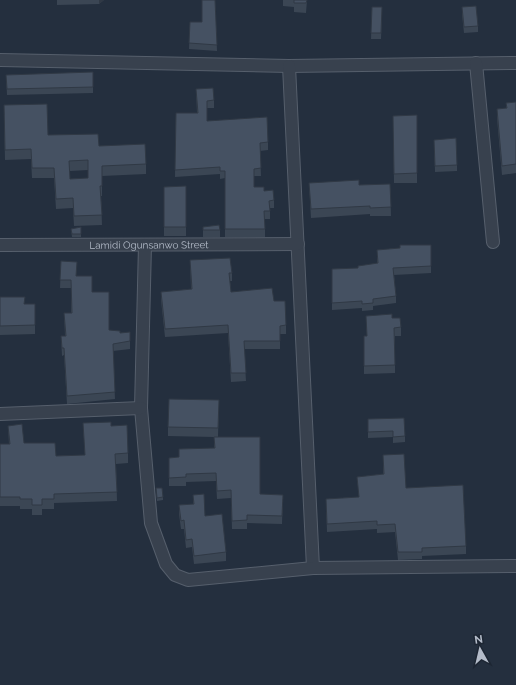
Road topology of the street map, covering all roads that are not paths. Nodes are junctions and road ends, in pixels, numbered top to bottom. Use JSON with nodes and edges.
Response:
{"nodes":[{"id":1,"x":0,"y":60,"type":"edge"},
{"id":2,"x":476,"y":63,"type":"junction"},
{"id":3,"x":516,"y":63,"type":"edge"},
{"id":4,"x":289,"y":66,"type":"junction"},
{"id":5,"x":493,"y":242,"type":"dead end"},
{"id":6,"x":298,"y":244,"type":"junction"},
{"id":7,"x":0,"y":245,"type":"edge"},
{"id":8,"x":145,"y":245,"type":"junction"},
{"id":9,"x":141,"y":408,"type":"junction"},
{"id":10,"x":0,"y":414,"type":"edge"},
{"id":11,"x":516,"y":566,"type":"edge"},
{"id":12,"x":313,"y":568,"type":"junction"}],
"edges":[{"from":1,"to":4,"type":"street"},
{"from":2,"to":3,"type":"street"},
{"from":2,"to":4,"type":"street"},
{"from":2,"to":5,"type":"street"},
{"from":4,"to":6,"type":"street"},
{"from":6,"to":8,"type":"street","name":"Lamidi Ogunsanwo Street"},
{"from":6,"to":12,"type":"street"},
{"from":7,"to":8,"type":"street","name":"Lamidi Ogunsanwo Street"},
{"from":8,"to":9,"type":"street"},
{"from":9,"to":10,"type":"street"},
{"from":9,"to":12,"type":"street"},
{"from":11,"to":12,"type":"street"}]}
